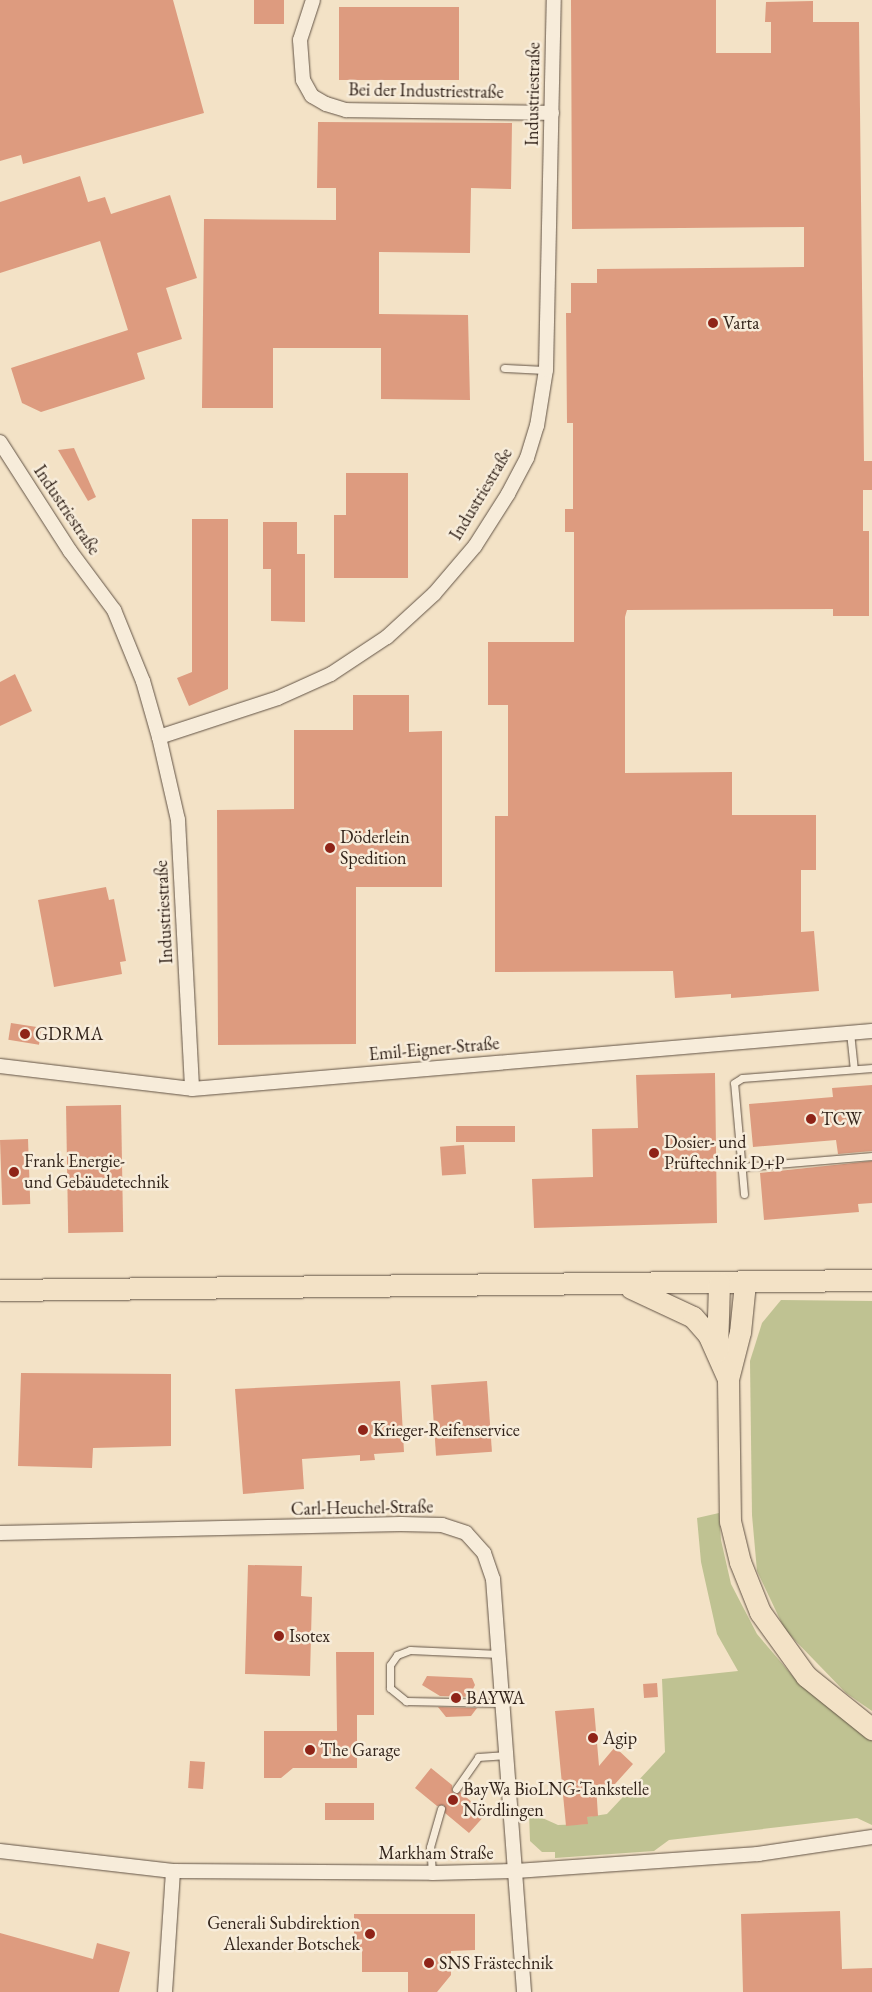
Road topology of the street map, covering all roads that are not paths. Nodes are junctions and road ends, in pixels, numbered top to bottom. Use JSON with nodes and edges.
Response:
{"nodes":[{"id":1,"x":313,"y":0,"type":"edge"},
{"id":2,"x":554,"y":0,"type":"edge"},
{"id":3,"x":552,"y":113,"type":"junction"},
{"id":4,"x":504,"y":368,"type":"dead end"},
{"id":5,"x":546,"y":370,"type":"junction"},
{"id":6,"x":0,"y":442,"type":"edge"},
{"id":7,"x":159,"y":737,"type":"junction"},
{"id":8,"x":872,"y":1030,"type":"edge"},
{"id":9,"x":850,"y":1032,"type":"junction"},
{"id":10,"x":0,"y":1066,"type":"edge"},
{"id":11,"x":872,"y":1068,"type":"edge"},
{"id":12,"x":854,"y":1070,"type":"junction"},
{"id":13,"x":192,"y":1089,"type":"junction"},
{"id":14,"x":872,"y":1156,"type":"edge"},
{"id":15,"x":741,"y":1167,"type":"junction"},
{"id":16,"x":744,"y":1194,"type":"dead end"},
{"id":17,"x":872,"y":1280,"type":"edge"},
{"id":18,"x":745,"y":1282,"type":"junction"},
{"id":19,"x":624,"y":1284,"type":"junction"},
{"id":20,"x":719,"y":1284,"type":"junction"},
{"id":21,"x":0,"y":1290,"type":"edge"},
{"id":22,"x":717,"y":1352,"type":"junction"},
{"id":23,"x":728,"y":1379,"type":"junction"},
{"id":24,"x":0,"y":1533,"type":"edge"},
{"id":25,"x":499,"y":1654,"type":"junction"},
{"id":26,"x":503,"y":1703,"type":"junction"},
{"id":27,"x":872,"y":1729,"type":"edge"},
{"id":28,"x":507,"y":1755,"type":"junction"},
{"id":29,"x":456,"y":1789,"type":"dead end"},
{"id":30,"x":441,"y":1810,"type":"dead end"},
{"id":31,"x":872,"y":1837,"type":"edge"},
{"id":32,"x":0,"y":1852,"type":"edge"},
{"id":33,"x":173,"y":1871,"type":"junction"},
{"id":34,"x":516,"y":1871,"type":"junction"},
{"id":35,"x":432,"y":1873,"type":"junction"},
{"id":36,"x":165,"y":1992,"type":"edge"},
{"id":37,"x":524,"y":1992,"type":"edge"}],
"edges":[{"from":1,"to":3,"type":"street","name":"Bei der Industriestraße"},
{"from":2,"to":3,"type":"street","name":"Industriestraße"},
{"from":3,"to":5,"type":"street","name":"Industriestraße"},
{"from":4,"to":5,"type":"lane"},
{"from":5,"to":7,"type":"street","name":"Industriestraße"},
{"from":6,"to":7,"type":"street","name":"Industriestraße"},
{"from":7,"to":13,"type":"street","name":"Industriestraße"},
{"from":8,"to":9,"type":"street","name":"Emil-Eigner-Straße"},
{"from":9,"to":12,"type":"lane"},
{"from":9,"to":13,"type":"street","name":"Emil-Eigner-Straße"},
{"from":10,"to":13,"type":"street","name":"Emil-Eigner-Straße"},
{"from":11,"to":12,"type":"lane"},
{"from":12,"to":15,"type":"lane"},
{"from":14,"to":15,"type":"lane"},
{"from":15,"to":16,"type":"lane"},
{"from":17,"to":18,"type":"main road"},
{"from":18,"to":20,"type":"main road"},
{"from":18,"to":23,"type":"main road"},
{"from":19,"to":20,"type":"main road"},
{"from":19,"to":21,"type":"main road"},
{"from":19,"to":22,"type":"main road"},
{"from":20,"to":22,"type":"main road"},
{"from":22,"to":23,"type":"main road"},
{"from":23,"to":27,"type":"main road"},
{"from":24,"to":25,"type":"street","name":"Carl-Heuchel-Straße"},
{"from":25,"to":26,"type":"street","name":"Carl-Heuchel-Straße"},
{"from":25,"to":26,"type":"lane"},
{"from":26,"to":28,"type":"street","name":"Carl-Heuchel-Straße"},
{"from":28,"to":29,"type":"lane"},
{"from":28,"to":34,"type":"street","name":"Carl-Heuchel-Straße"},
{"from":30,"to":35,"type":"lane"},
{"from":31,"to":34,"type":"street","name":"Markham Straße"},
{"from":32,"to":33,"type":"street","name":"Markham Straße"},
{"from":33,"to":35,"type":"street","name":"Markham Straße"},
{"from":33,"to":36,"type":"street"},
{"from":34,"to":35,"type":"street","name":"Markham Straße"},
{"from":34,"to":37,"type":"street","name":"Carl-Heuchel-Straße"}]}
